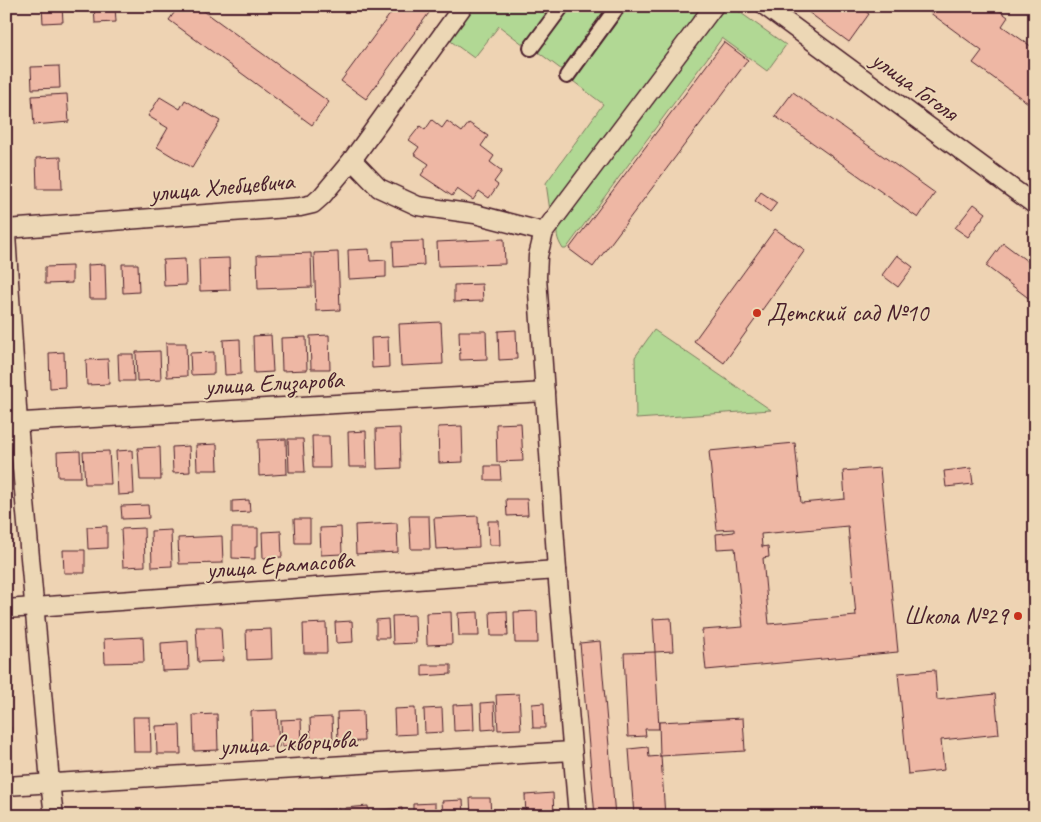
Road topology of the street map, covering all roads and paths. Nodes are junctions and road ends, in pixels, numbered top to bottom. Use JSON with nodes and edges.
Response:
{"nodes":[{"id":1,"x":463,"y":6,"type":"edge"},
{"id":2,"x":562,"y":6,"type":"edge"},
{"id":3,"x":618,"y":6,"type":"edge"},
{"id":4,"x":714,"y":6,"type":"edge"},
{"id":5,"x":765,"y":6,"type":"edge"},
{"id":6,"x":531,"y":48,"type":"dead end"},
{"id":7,"x":567,"y":76,"type":"dead end"},
{"id":8,"x":352,"y":160,"type":"junction"},
{"id":9,"x":1035,"y":205,"type":"edge"},
{"id":10,"x":6,"y":229,"type":"edge"},
{"id":11,"x":544,"y":232,"type":"junction"},
{"id":12,"x":6,"y":234,"type":"edge"},
{"id":13,"x":545,"y":392,"type":"junction"},
{"id":14,"x":12,"y":423,"type":"edge"},
{"id":15,"x":557,"y":570,"type":"junction"},
{"id":16,"x":34,"y":607,"type":"junction"},
{"id":17,"x":6,"y":609,"type":"edge"},
{"id":18,"x":572,"y":751,"type":"junction"},
{"id":19,"x":50,"y":782,"type":"junction"},
{"id":20,"x":6,"y":786,"type":"edge"},
{"id":21,"x":54,"y":816,"type":"edge"},
{"id":22,"x":578,"y":816,"type":"edge"}],
"edges":[{"from":1,"to":8,"type":"street","name":"улица Хлебцевича"},
{"from":2,"to":6,"type":"street"},
{"from":3,"to":7,"type":"street"},
{"from":4,"to":11,"type":"street"},
{"from":5,"to":9,"type":"street","name":"улица Гоголя"},
{"from":8,"to":10,"type":"street","name":"улица Хлебцевича"},
{"from":8,"to":11,"type":"street"},
{"from":11,"to":13,"type":"street"},
{"from":12,"to":14,"type":"street"},
{"from":13,"to":14,"type":"street","name":"улица Елизарова"},
{"from":13,"to":15,"type":"street"},
{"from":14,"to":16,"type":"street"},
{"from":15,"to":16,"type":"street","name":"улица Ерамасова"},
{"from":15,"to":18,"type":"street"},
{"from":16,"to":17,"type":"street","name":"улица Ерамасова"},
{"from":16,"to":19,"type":"street"},
{"from":18,"to":19,"type":"street","name":"улица Скворцова"},
{"from":18,"to":22,"type":"street"},
{"from":19,"to":20,"type":"street","name":"улица Скворцова"},
{"from":19,"to":21,"type":"street"}]}
